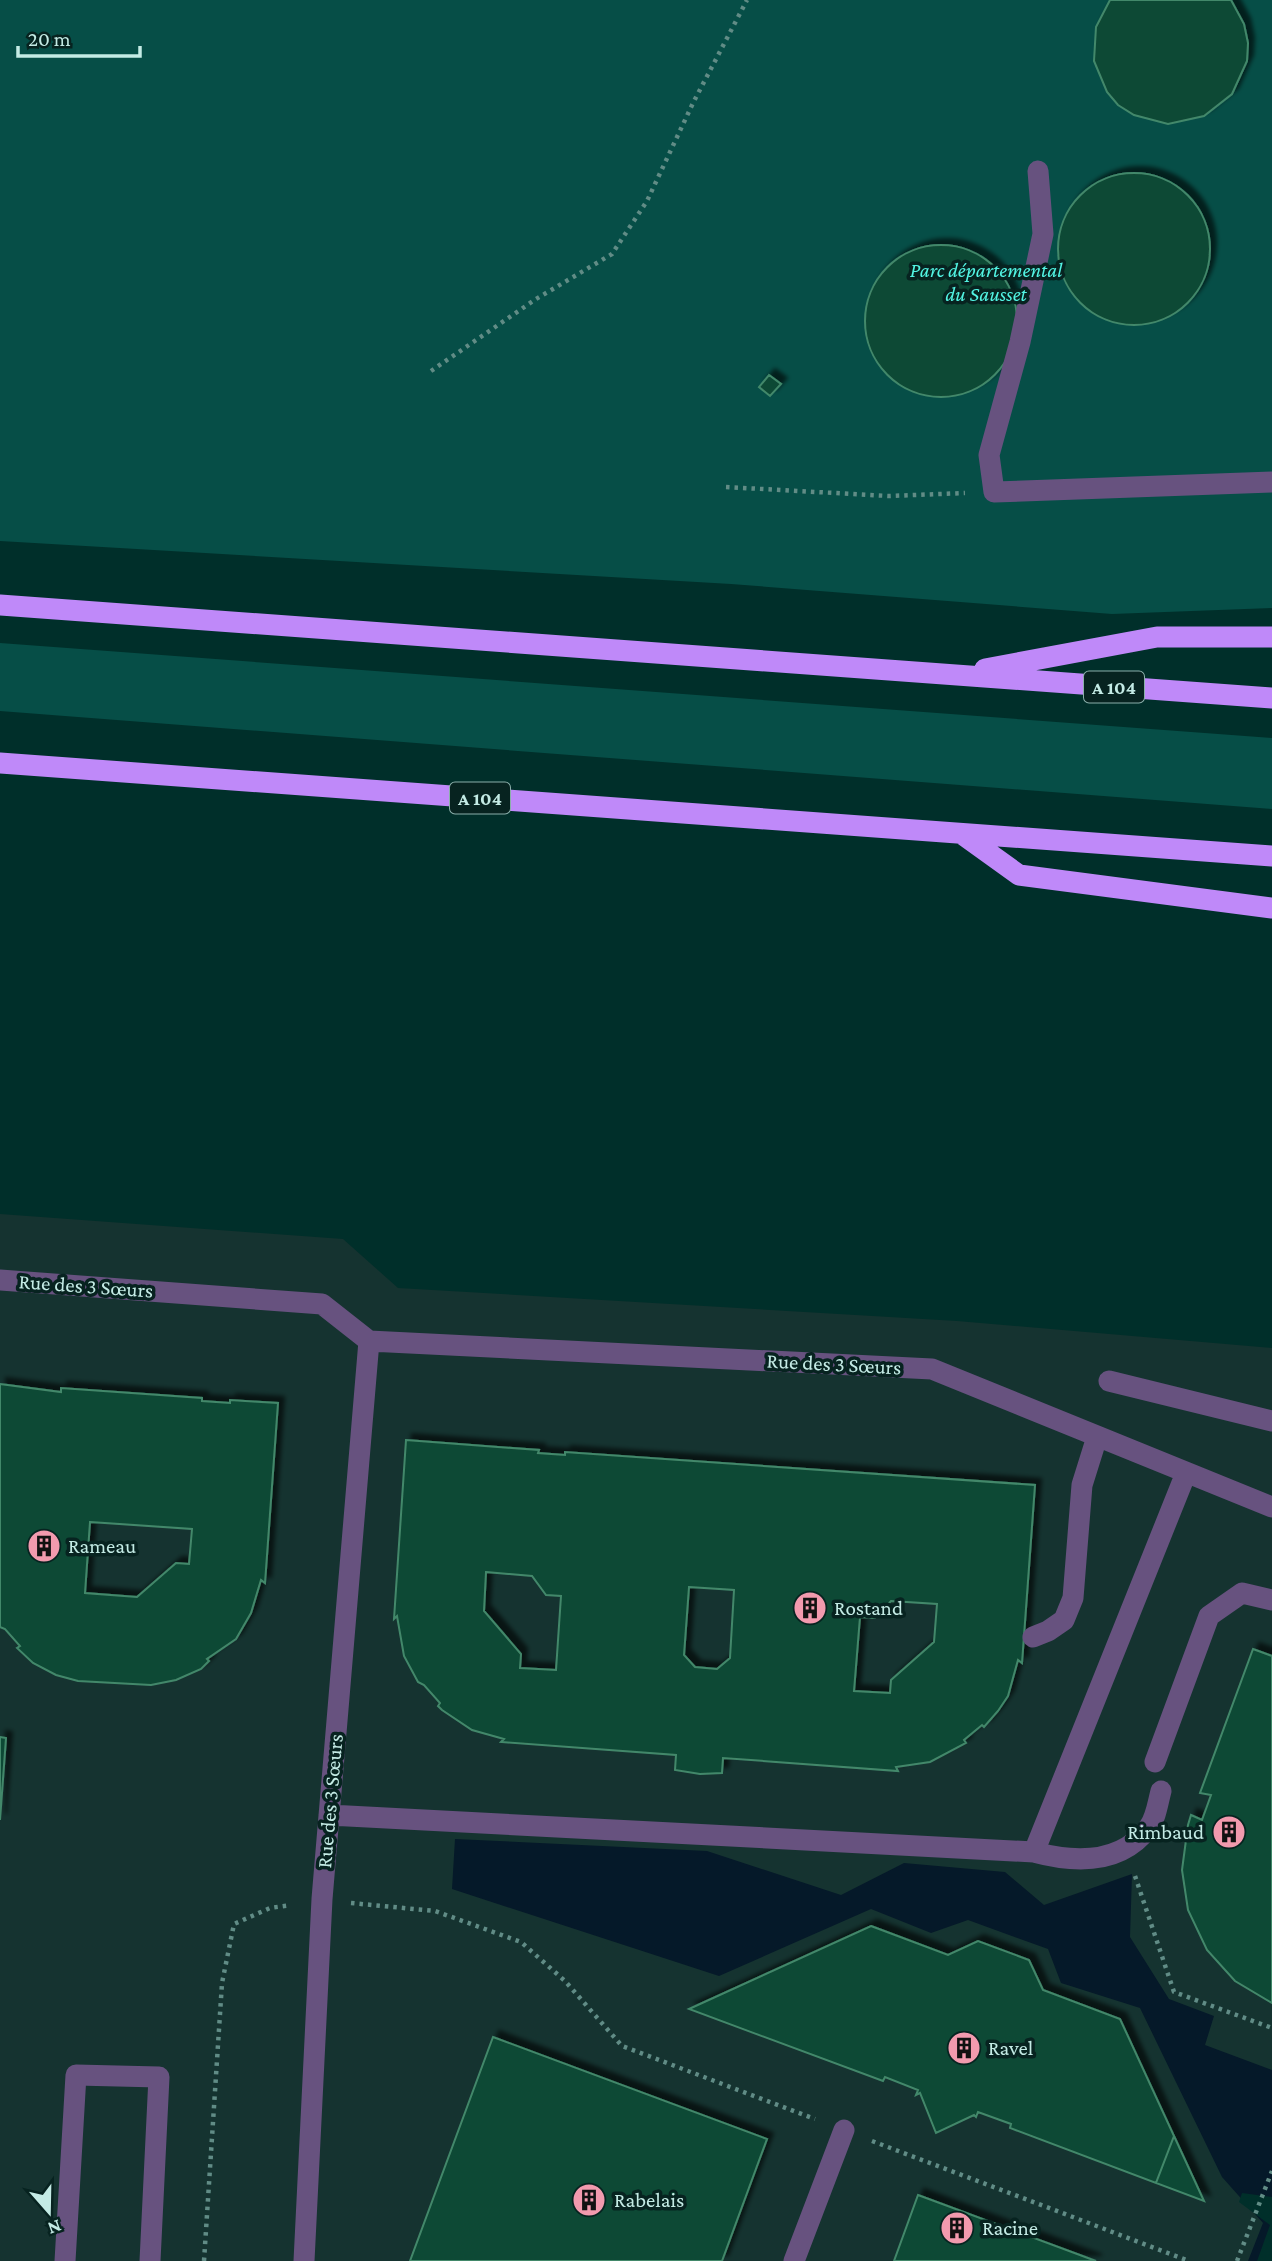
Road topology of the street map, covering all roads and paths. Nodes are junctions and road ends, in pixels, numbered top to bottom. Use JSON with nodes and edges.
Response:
{"nodes":[{"id":1,"x":747,"y":0,"type":"edge"},
{"id":2,"x":1038,"y":171,"type":"dead end"},
{"id":3,"x":431,"y":371,"type":"dead end"},
{"id":4,"x":1272,"y":482,"type":"edge"},
{"id":5,"x":726,"y":487,"type":"dead end"},
{"id":6,"x":994,"y":492,"type":"junction"},
{"id":7,"x":0,"y":605,"type":"edge"},
{"id":8,"x":1272,"y":637,"type":"edge"},
{"id":9,"x":956,"y":675,"type":"junction"},
{"id":10,"x":1272,"y":698,"type":"edge"},
{"id":11,"x":0,"y":763,"type":"edge"},
{"id":12,"x":960,"y":833,"type":"junction"},
{"id":13,"x":1272,"y":856,"type":"edge"},
{"id":14,"x":1272,"y":908,"type":"edge"},
{"id":15,"x":0,"y":1280,"type":"edge"},
{"id":16,"x":369,"y":1341,"type":"junction"},
{"id":17,"x":1109,"y":1381,"type":"dead end"},
{"id":18,"x":1272,"y":1421,"type":"edge"},
{"id":19,"x":1097,"y":1437,"type":"junction"},
{"id":20,"x":1186,"y":1473,"type":"junction"},
{"id":21,"x":1272,"y":1507,"type":"edge"},
{"id":22,"x":1272,"y":1600,"type":"edge"},
{"id":23,"x":1033,"y":1637,"type":"dead end"},
{"id":24,"x":1155,"y":1762,"type":"dead end"},
{"id":25,"x":1161,"y":1791,"type":"dead end"},
{"id":26,"x":329,"y":1815,"type":"junction"},
{"id":27,"x":1126,"y":1849,"type":"junction"},
{"id":28,"x":1034,"y":1852,"type":"junction"},
{"id":29,"x":322,"y":1899,"type":"junction"},
{"id":30,"x":1272,"y":2028,"type":"edge"},
{"id":31,"x":844,"y":2130,"type":"junction"},
{"id":32,"x":1272,"y":2171,"type":"edge"},
{"id":33,"x":65,"y":2261,"type":"edge"},
{"id":34,"x":150,"y":2261,"type":"edge"},
{"id":35,"x":204,"y":2261,"type":"edge"},
{"id":36,"x":304,"y":2261,"type":"edge"},
{"id":37,"x":794,"y":2261,"type":"edge"},
{"id":38,"x":1189,"y":2261,"type":"edge"},
{"id":39,"x":1237,"y":2261,"type":"edge"}],
"edges":[{"from":1,"to":3,"type":"path"},
{"from":2,"to":6,"type":"street"},
{"from":4,"to":6,"type":"street"},
{"from":5,"to":6,"type":"path"},
{"from":7,"to":9,"type":"highway","number":"A 104"},
{"from":8,"to":9,"type":"highway"},
{"from":9,"to":10,"type":"highway","number":"A 104"},
{"from":11,"to":12,"type":"highway","number":"A 104"},
{"from":12,"to":13,"type":"highway","number":"A 104"},
{"from":12,"to":14,"type":"highway"},
{"from":15,"to":16,"type":"street","name":"Rue des 3 Sœurs"},
{"from":16,"to":19,"type":"street","name":"Rue des 3 Sœurs"},
{"from":16,"to":26,"type":"street","name":"Rue des 3 Sœurs"},
{"from":17,"to":18,"type":"street"},
{"from":19,"to":20,"type":"street","name":"Rue des 3 Sœurs"},
{"from":19,"to":23,"type":"street"},
{"from":20,"to":21,"type":"street","name":"Rue des 3 Sœurs"},
{"from":20,"to":28,"type":"street"},
{"from":22,"to":24,"type":"street"},
{"from":25,"to":27,"type":"street"},
{"from":26,"to":28,"type":"street"},
{"from":26,"to":29,"type":"street","name":"Rue des 3 Sœurs"},
{"from":27,"to":28,"type":"street"},
{"from":27,"to":30,"type":"path"},
{"from":29,"to":31,"type":"path"},
{"from":29,"to":35,"type":"path"},
{"from":29,"to":36,"type":"street","name":"Rue des 3 Sœurs"},
{"from":31,"to":37,"type":"street"},
{"from":31,"to":38,"type":"path"},
{"from":32,"to":39,"type":"path"},
{"from":33,"to":34,"type":"street"}]}
